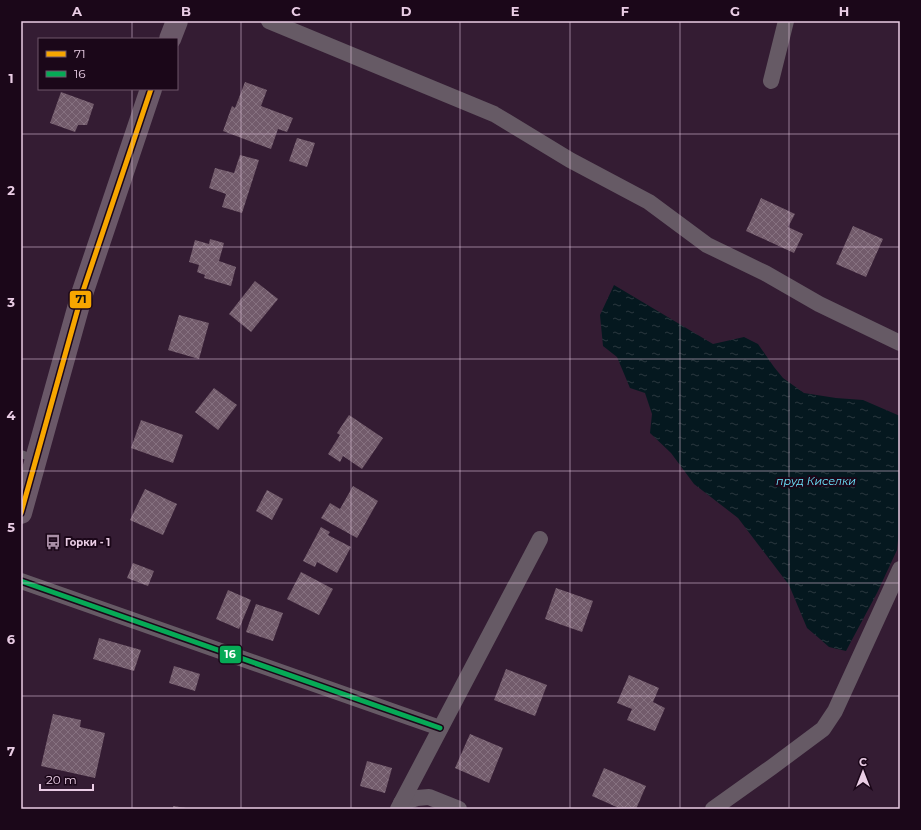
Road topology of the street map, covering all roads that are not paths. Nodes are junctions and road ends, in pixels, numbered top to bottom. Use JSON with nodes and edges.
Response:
{"nodes":[{"id":1,"x":177,"y":21,"type":"edge"},
{"id":2,"x":269,"y":21,"type":"edge"},
{"id":3,"x":786,"y":21,"type":"edge"},
{"id":4,"x":170,"y":38,"type":"edge"},
{"id":5,"x":771,"y":81,"type":"dead end"},
{"id":6,"x":152,"y":90,"type":"edge"},
{"id":7,"x":900,"y":343,"type":"edge"},
{"id":8,"x":28,"y":457,"type":"edge"},
{"id":9,"x":21,"y":513,"type":"edge"},
{"id":10,"x":540,"y":539,"type":"dead end"},
{"id":11,"x":900,"y":570,"type":"edge"},
{"id":12,"x":21,"y":581,"type":"edge"},
{"id":13,"x":440,"y":728,"type":"junction"},
{"id":14,"x":400,"y":806,"type":"edge"},
{"id":15,"x":459,"y":809,"type":"edge"},
{"id":16,"x":712,"y":809,"type":"edge"}],
"edges":[{"from":1,"to":4,"type":"main road"},
{"from":2,"to":7,"type":"street"},
{"from":3,"to":5,"type":"street"},
{"from":6,"to":8,"type":"main road"},
{"from":8,"to":9,"type":"main road"},
{"from":10,"to":13,"type":"street"},
{"from":11,"to":16,"type":"street"},
{"from":12,"to":13,"type":"street"},
{"from":13,"to":14,"type":"street"},
{"from":14,"to":15,"type":"street"}]}
